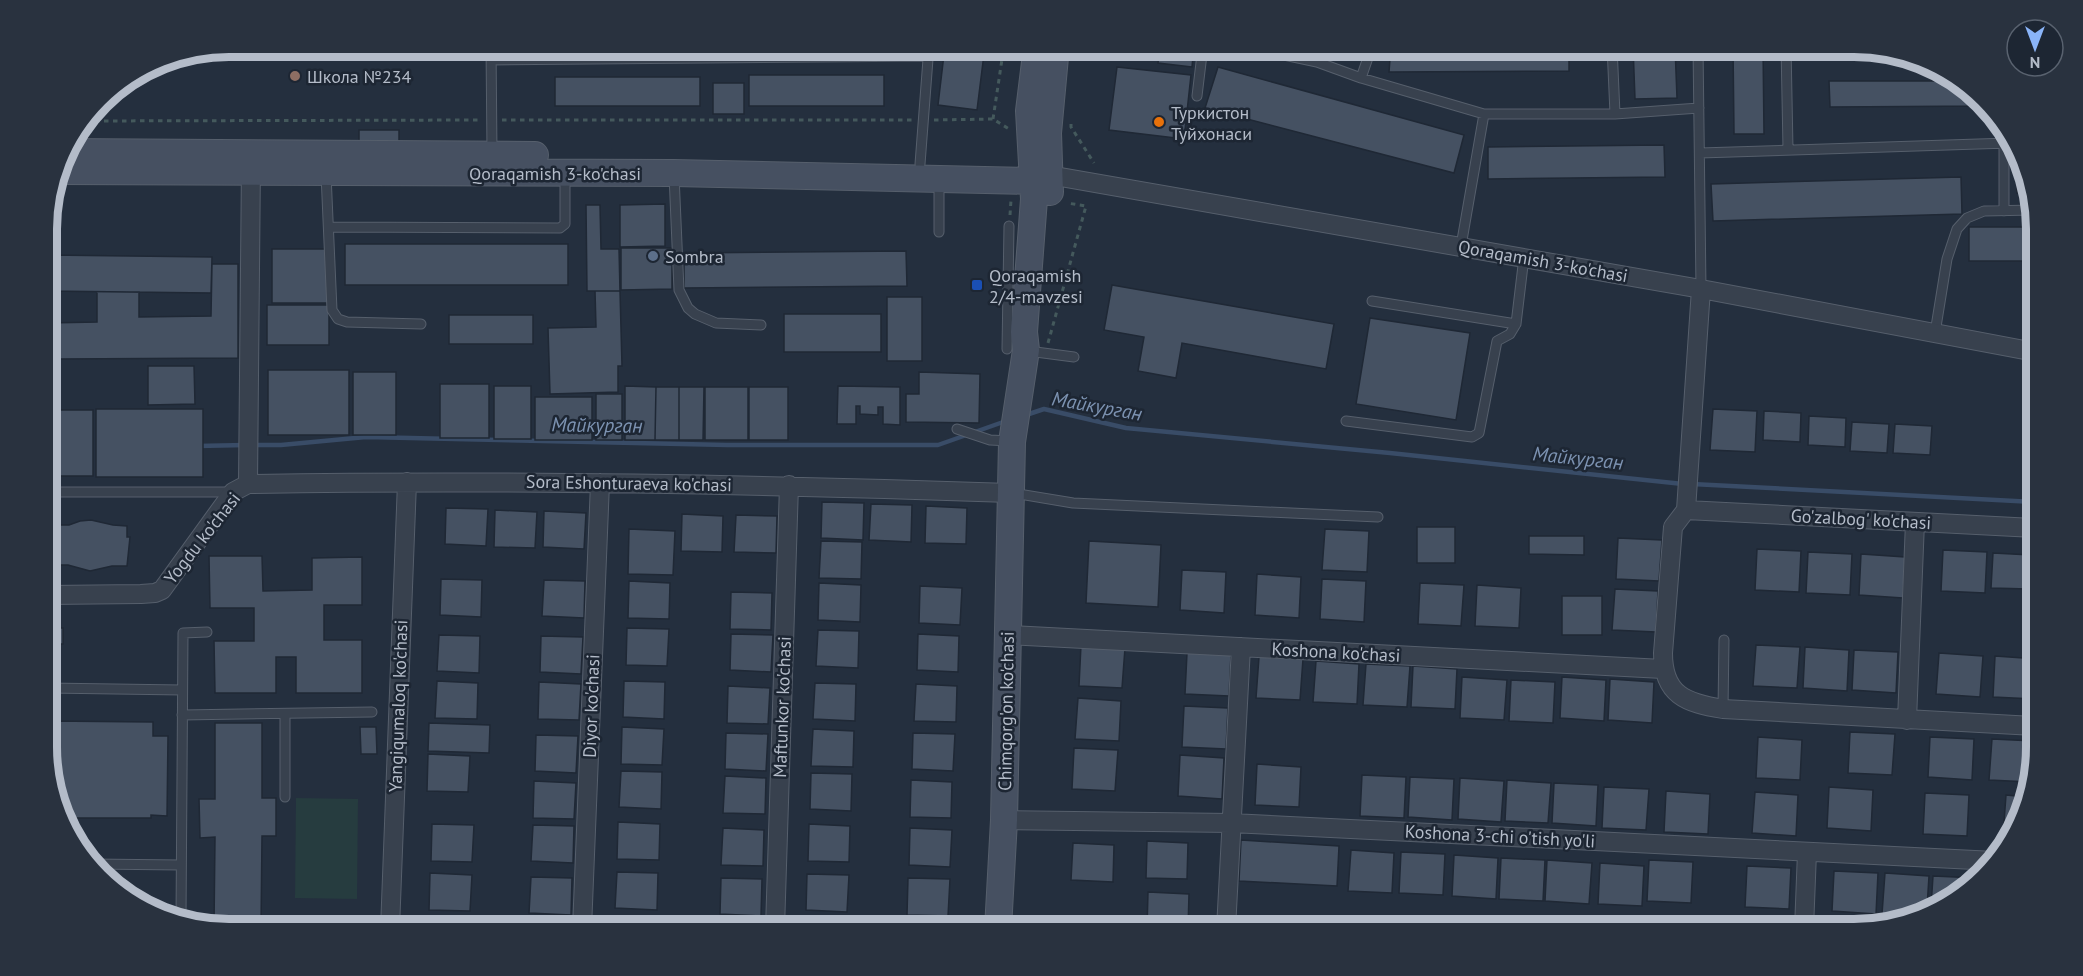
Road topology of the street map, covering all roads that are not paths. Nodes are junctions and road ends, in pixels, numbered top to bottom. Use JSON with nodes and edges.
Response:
{"nodes":[{"id":1,"x":637,"y":57,"type":"edge"},
{"id":2,"x":927,"y":57,"type":"edge"},
{"id":3,"x":1036,"y":57,"type":"edge"},
{"id":4,"x":1055,"y":57,"type":"edge"},
{"id":5,"x":1202,"y":57,"type":"edge"},
{"id":6,"x":1293,"y":57,"type":"edge"},
{"id":7,"x":1368,"y":57,"type":"edge"},
{"id":8,"x":1612,"y":57,"type":"edge"},
{"id":9,"x":1698,"y":57,"type":"edge"},
{"id":10,"x":1786,"y":57,"type":"edge"},
{"id":11,"x":491,"y":60,"type":"joint"},
{"id":12,"x":1361,"y":78,"type":"junction"},
{"id":13,"x":1197,"y":96,"type":"dead end"},
{"id":14,"x":1699,"y":108,"type":"junction"},
{"id":15,"x":1484,"y":114,"type":"junction"},
{"id":16,"x":1615,"y":114,"type":"junction"},
{"id":17,"x":2003,"y":143,"type":"edge"},
{"id":18,"x":1788,"y":149,"type":"junction"},
{"id":19,"x":2006,"y":149,"type":"edge"},
{"id":20,"x":75,"y":153,"type":"edge"},
{"id":21,"x":1700,"y":153,"type":"junction"},
{"id":22,"x":251,"y":162,"type":"junction"},
{"id":23,"x":492,"y":163,"type":"junction"},
{"id":24,"x":68,"y":171,"type":"edge"},
{"id":25,"x":326,"y":172,"type":"junction"},
{"id":26,"x":565,"y":172,"type":"junction"},
{"id":27,"x":929,"y":172,"type":"junction"},
{"id":28,"x":674,"y":173,"type":"junction"},
{"id":29,"x":1038,"y":173,"type":"junction"},
{"id":30,"x":2025,"y":210,"type":"edge"},
{"id":31,"x":2004,"y":211,"type":"junction"},
{"id":32,"x":1009,"y":226,"type":"dead end"},
{"id":33,"x":330,"y":227,"type":"junction"},
{"id":34,"x":939,"y":232,"type":"dead end"},
{"id":35,"x":1461,"y":246,"type":"junction"},
{"id":36,"x":1524,"y":257,"type":"junction"},
{"id":37,"x":1701,"y":289,"type":"junction"},
{"id":38,"x":1372,"y":301,"type":"dead end"},
{"id":39,"x":421,"y":324,"type":"dead end"},
{"id":40,"x":1516,"y":324,"type":"junction"},
{"id":41,"x":761,"y":325,"type":"dead end"},
{"id":42,"x":1935,"y":333,"type":"junction"},
{"id":43,"x":2026,"y":350,"type":"edge"},
{"id":44,"x":1026,"y":351,"type":"junction"},
{"id":45,"x":1074,"y":357,"type":"dead end"},
{"id":46,"x":1346,"y":421,"type":"dead end"},
{"id":47,"x":1014,"y":424,"type":"junction"},
{"id":48,"x":957,"y":429,"type":"dead end"},
{"id":49,"x":407,"y":482,"type":"junction"},
{"id":50,"x":600,"y":483,"type":"junction"},
{"id":51,"x":789,"y":485,"type":"junction"},
{"id":52,"x":240,"y":488,"type":"junction"},
{"id":53,"x":57,"y":492,"type":"edge"},
{"id":54,"x":1010,"y":493,"type":"junction"},
{"id":55,"x":1686,"y":510,"type":"junction"},
{"id":56,"x":1378,"y":517,"type":"dead end"},
{"id":57,"x":1915,"y":522,"type":"junction"},
{"id":58,"x":2026,"y":528,"type":"edge"},
{"id":59,"x":57,"y":595,"type":"edge"},
{"id":60,"x":207,"y":632,"type":"dead end"},
{"id":61,"x":1009,"y":634,"type":"junction"},
{"id":62,"x":1724,"y":640,"type":"dead end"},
{"id":63,"x":1241,"y":647,"type":"junction"},
{"id":64,"x":1663,"y":669,"type":"junction"},
{"id":65,"x":57,"y":688,"type":"edge"},
{"id":66,"x":182,"y":690,"type":"junction"},
{"id":67,"x":1723,"y":709,"type":"junction"},
{"id":68,"x":372,"y":712,"type":"dead end"},
{"id":69,"x":285,"y":714,"type":"junction"},
{"id":70,"x":182,"y":715,"type":"junction"},
{"id":71,"x":1907,"y":720,"type":"junction"},
{"id":72,"x":2026,"y":726,"type":"edge"},
{"id":73,"x":285,"y":797,"type":"dead end"},
{"id":74,"x":1004,"y":820,"type":"junction"},
{"id":75,"x":1231,"y":823,"type":"junction"},
{"id":76,"x":1807,"y":852,"type":"junction"},
{"id":77,"x":1983,"y":860,"type":"edge"},
{"id":78,"x":103,"y":864,"type":"edge"},
{"id":79,"x":181,"y":865,"type":"junction"},
{"id":80,"x":180,"y":912,"type":"edge"},
{"id":81,"x":390,"y":919,"type":"edge"},
{"id":82,"x":582,"y":919,"type":"edge"},
{"id":83,"x":775,"y":919,"type":"edge"},
{"id":84,"x":999,"y":919,"type":"edge"},
{"id":85,"x":1226,"y":919,"type":"edge"},
{"id":86,"x":1804,"y":919,"type":"edge"}],
"edges":[{"from":1,"to":11,"type":"lane"},
{"from":2,"to":27,"type":"lane"},
{"from":3,"to":29,"type":"main road"},
{"from":4,"to":29,"type":"main road"},
{"from":5,"to":13,"type":"lane"},
{"from":6,"to":12,"type":"lane"},
{"from":7,"to":12,"type":"lane"},
{"from":8,"to":16,"type":"lane"},
{"from":9,"to":14,"type":"lane"},
{"from":10,"to":18,"type":"lane"},
{"from":11,"to":23,"type":"lane"},
{"from":12,"to":15,"type":"lane"},
{"from":14,"to":16,"type":"lane"},
{"from":14,"to":21,"type":"lane"},
{"from":15,"to":16,"type":"lane"},
{"from":15,"to":35,"type":"lane"},
{"from":17,"to":18,"type":"lane"},
{"from":18,"to":21,"type":"lane"},
{"from":19,"to":31,"type":"lane"},
{"from":20,"to":22,"type":"main road","name":"Qoraqamish 3-ko'chasi"},
{"from":21,"to":37,"type":"lane"},
{"from":22,"to":23,"type":"main road","name":"Qoraqamish 3-ko'chasi"},
{"from":22,"to":24,"type":"main road","name":"Qoraqamish 3-ko'chasi"},
{"from":22,"to":25,"type":"main road","name":"Qoraqamish 3-ko'chasi"},
{"from":22,"to":52,"type":"street"},
{"from":23,"to":25,"type":"main road","name":"Qoraqamish 3-ko'chasi"},
{"from":23,"to":26,"type":"main road","name":"Qoraqamish 3-ko'chasi"},
{"from":23,"to":27,"type":"main road","name":"Qoraqamish 3-ko'chasi"},
{"from":25,"to":33,"type":"lane"},
{"from":26,"to":28,"type":"main road","name":"Qoraqamish 3-ko'chasi"},
{"from":26,"to":33,"type":"lane"},
{"from":27,"to":28,"type":"main road","name":"Qoraqamish 3-ko'chasi"},
{"from":27,"to":29,"type":"main road","name":"Qoraqamish 3-ko'chasi"},
{"from":27,"to":34,"type":"lane"},
{"from":28,"to":41,"type":"lane"},
{"from":29,"to":35,"type":"street","name":"Qoraqamish 3-ko'chasi"},
{"from":29,"to":44,"type":"main road","name":"Chimqorg'on ko'chasi"},
{"from":30,"to":31,"type":"lane"},
{"from":31,"to":42,"type":"lane"},
{"from":32,"to":44,"type":"lane"},
{"from":33,"to":39,"type":"lane"},
{"from":35,"to":36,"type":"street","name":"Qoraqamish 3-ko'chasi"},
{"from":36,"to":37,"type":"street","name":"Qoraqamish 3-ko'chasi"},
{"from":36,"to":40,"type":"lane"},
{"from":37,"to":42,"type":"street","name":"Qoraqamish 3-ko'chasi"},
{"from":37,"to":55,"type":"street"},
{"from":38,"to":40,"type":"lane"},
{"from":40,"to":46,"type":"lane"},
{"from":42,"to":43,"type":"street","name":"Qoraqamish 3-ko'chasi"},
{"from":44,"to":45,"type":"lane"},
{"from":44,"to":47,"type":"main road","name":"Chimqorg'on ko'chasi"},
{"from":47,"to":48,"type":"lane"},
{"from":47,"to":54,"type":"main road","name":"Chimqorg'on ko'chasi"},
{"from":49,"to":50,"type":"street","name":"Sora Eshonturaeva ko'chasi"},
{"from":49,"to":52,"type":"street","name":"Sora Eshonturaeva ko'chasi"},
{"from":49,"to":81,"type":"street","name":"Yangiqumaloq ko'chasi"},
{"from":50,"to":51,"type":"street","name":"Sora Eshonturaeva ko'chasi"},
{"from":50,"to":82,"type":"street","name":"Diyor ko'chasi"},
{"from":51,"to":54,"type":"street","name":"Sora Eshonturaeva ko'chasi"},
{"from":51,"to":83,"type":"street","name":"Maftunkor ko'chasi"},
{"from":52,"to":53,"type":"lane"},
{"from":52,"to":59,"type":"street","name":"Yogdu ko'chasi"},
{"from":54,"to":56,"type":"lane"},
{"from":54,"to":61,"type":"main road","name":"Chimqorg'on ko'chasi"},
{"from":55,"to":57,"type":"street","name":"Go'zalbog' ko'chasi"},
{"from":55,"to":64,"type":"street"},
{"from":57,"to":58,"type":"street","name":"Go'zalbog' ko'chasi"},
{"from":57,"to":71,"type":"street"},
{"from":60,"to":66,"type":"lane"},
{"from":61,"to":63,"type":"street","name":"Koshona ko'chasi"},
{"from":61,"to":74,"type":"main road","name":"Chimqorg'on ko'chasi"},
{"from":62,"to":67,"type":"lane"},
{"from":63,"to":64,"type":"street","name":"Koshona ko'chasi"},
{"from":63,"to":75,"type":"street"},
{"from":64,"to":67,"type":"street"},
{"from":65,"to":66,"type":"lane"},
{"from":66,"to":70,"type":"lane"},
{"from":67,"to":71,"type":"street"},
{"from":68,"to":69,"type":"lane"},
{"from":69,"to":70,"type":"lane"},
{"from":69,"to":73,"type":"lane"},
{"from":70,"to":79,"type":"lane"},
{"from":71,"to":72,"type":"street"},
{"from":74,"to":75,"type":"street","name":"Koshona 3-chi o'tish yo'li"},
{"from":74,"to":84,"type":"main road","name":"Chimqorg'on ko'chasi"},
{"from":75,"to":76,"type":"street","name":"Koshona 3-chi o'tish yo'li"},
{"from":75,"to":85,"type":"street"},
{"from":76,"to":77,"type":"street","name":"Koshona 3-chi o'tish yo'li"},
{"from":76,"to":86,"type":"street"},
{"from":78,"to":79,"type":"lane"},
{"from":79,"to":80,"type":"lane"}]}
